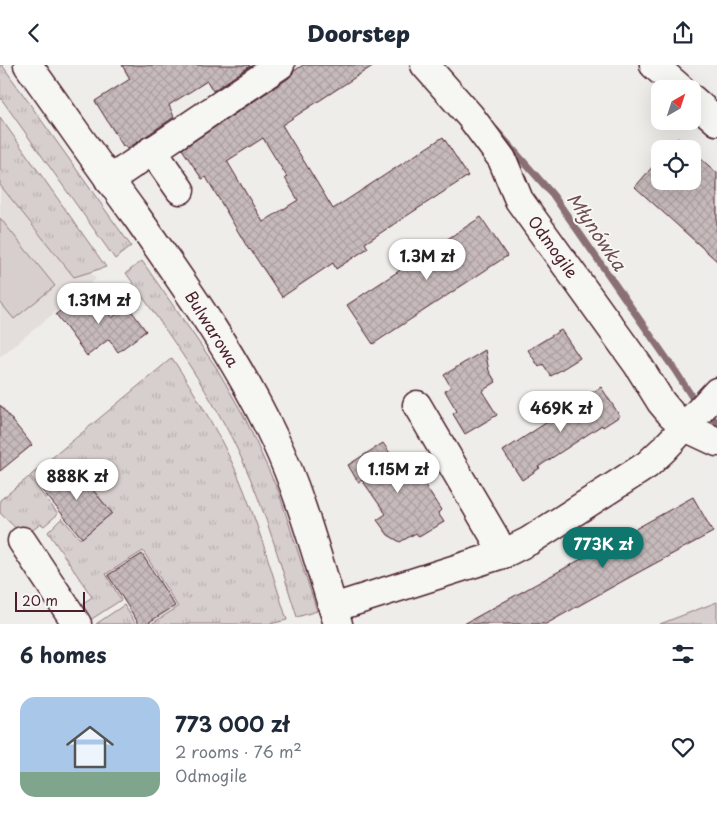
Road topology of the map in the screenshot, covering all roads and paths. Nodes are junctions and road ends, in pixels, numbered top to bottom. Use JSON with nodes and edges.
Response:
{"nodes":[{"id":1,"x":28,"y":65,"type":"edge"},
{"id":2,"x":280,"y":65,"type":"edge"},
{"id":3,"x":425,"y":65,"type":"edge"},
{"id":4,"x":654,"y":65,"type":"edge"},
{"id":5,"x":671,"y":80,"type":"edge"},
{"id":6,"x":701,"y":107,"type":"edge"},
{"id":7,"x":717,"y":121,"type":"edge"},
{"id":8,"x":152,"y":151,"type":"junction"},
{"id":9,"x":109,"y":180,"type":"junction"},
{"id":10,"x":180,"y":190,"type":"dead end"},
{"id":11,"x":417,"y":405,"type":"dead end"},
{"id":12,"x":702,"y":408,"type":"edge"},
{"id":13,"x":717,"y":442,"type":"edge"},
{"id":14,"x":22,"y":541,"type":"dead end"},
{"id":15,"x":503,"y":553,"type":"junction"},
{"id":16,"x":335,"y":616,"type":"edge"},
{"id":17,"x":77,"y":624,"type":"edge"}],
"edges":[{"from":1,"to":9,"type":"street","name":"Bulwarowa"},
{"from":2,"to":8,"type":"street"},
{"from":3,"to":12,"type":"street","name":"Odmogile"},
{"from":4,"to":5,"type":"street"},
{"from":6,"to":7,"type":"street"},
{"from":8,"to":9,"type":"street"},
{"from":8,"to":10,"type":"street"},
{"from":9,"to":16,"type":"street","name":"Bulwarowa"},
{"from":11,"to":15,"type":"street"},
{"from":12,"to":13,"type":"street","name":"Odmogile"},
{"from":12,"to":15,"type":"street"},
{"from":14,"to":17,"type":"street"},
{"from":15,"to":16,"type":"street"}]}
